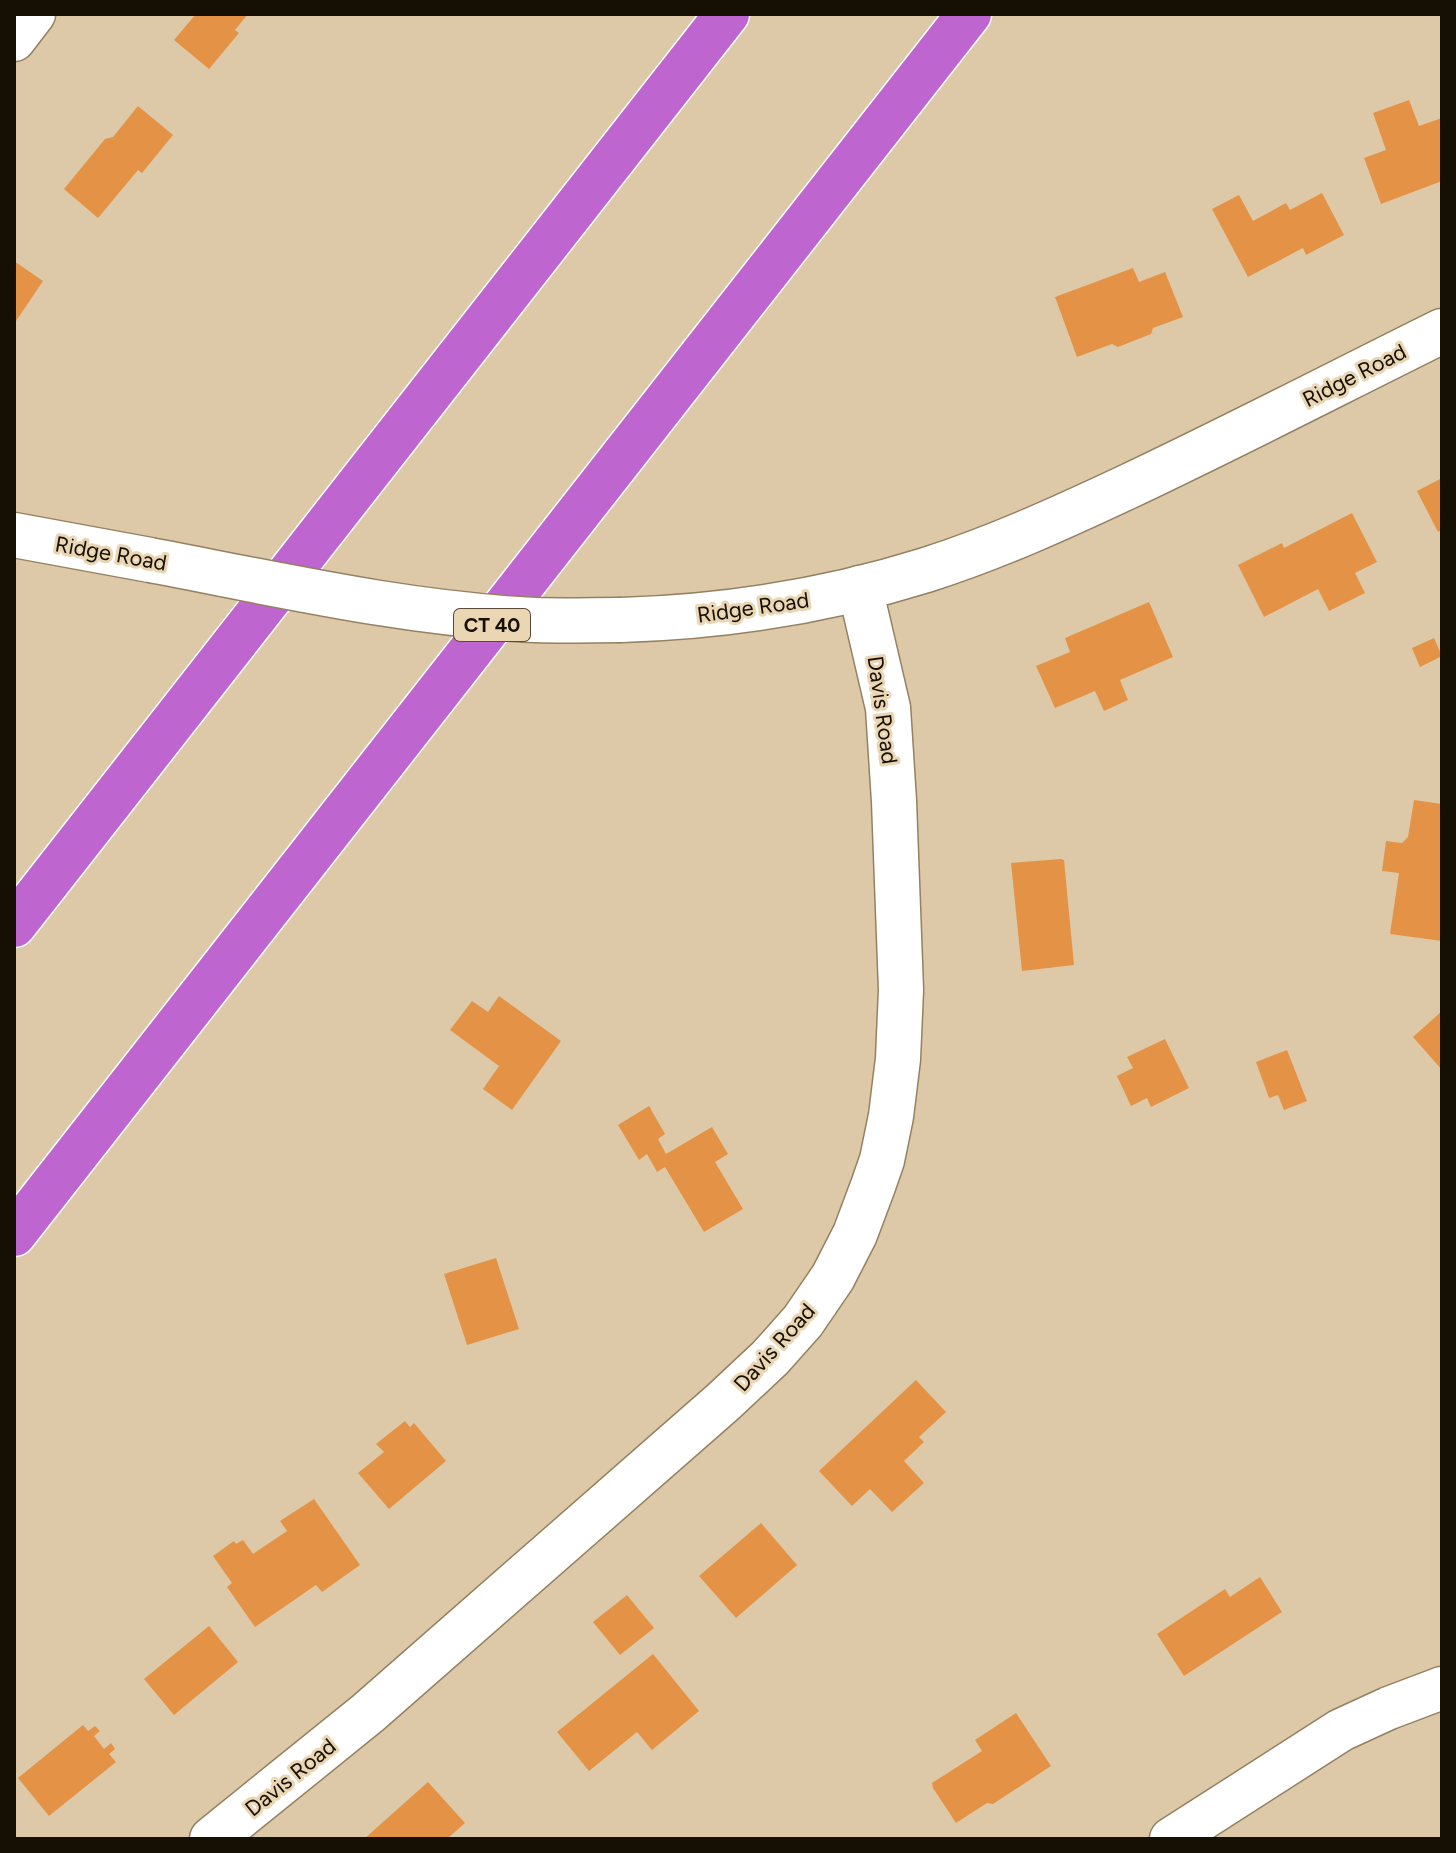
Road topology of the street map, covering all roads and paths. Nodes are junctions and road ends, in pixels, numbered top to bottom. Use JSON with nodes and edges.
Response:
{"nodes":[{"id":1,"x":34,"y":14,"type":"edge"},
{"id":2,"x":727,"y":14,"type":"edge"},
{"id":3,"x":969,"y":14,"type":"edge"},
{"id":4,"x":14,"y":40,"type":"edge"},
{"id":5,"x":1442,"y":331,"type":"edge"},
{"id":6,"x":14,"y":535,"type":"edge"},
{"id":7,"x":860,"y":588,"type":"junction"},
{"id":8,"x":14,"y":925,"type":"edge"},
{"id":9,"x":14,"y":1234,"type":"edge"},
{"id":10,"x":1442,"y":1688,"type":"edge"},
{"id":11,"x":212,"y":1839,"type":"edge"},
{"id":12,"x":1171,"y":1839,"type":"edge"}],
"edges":[{"from":1,"to":4,"type":"street"},
{"from":2,"to":8,"type":"highway"},
{"from":3,"to":9,"type":"highway","number":"CT 40"},
{"from":5,"to":7,"type":"main road","name":"Ridge Road"},
{"from":6,"to":7,"type":"main road","name":"Ridge Road","bridge":true},
{"from":7,"to":11,"type":"main road","name":"Davis Road"},
{"from":10,"to":12,"type":"street"}]}
